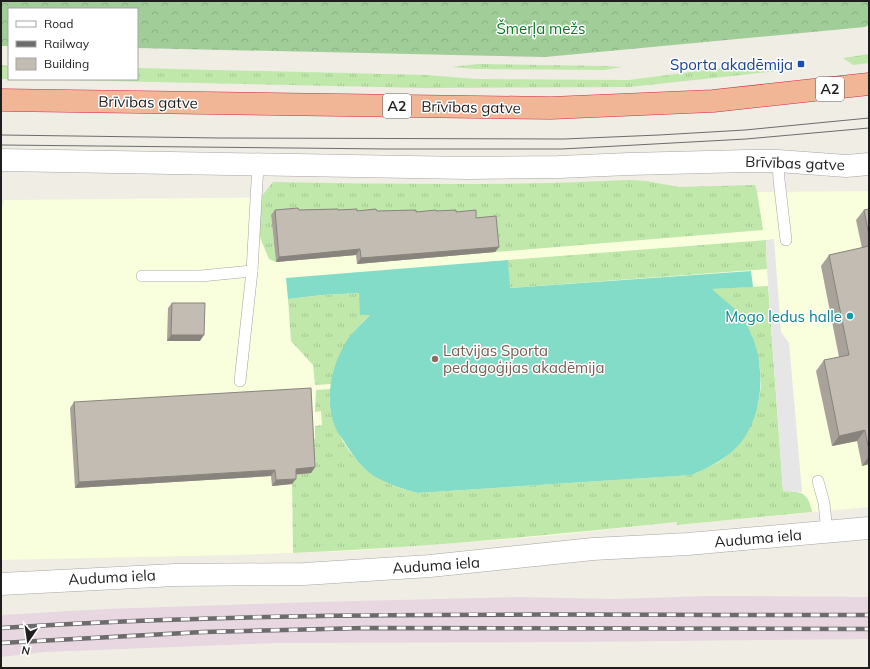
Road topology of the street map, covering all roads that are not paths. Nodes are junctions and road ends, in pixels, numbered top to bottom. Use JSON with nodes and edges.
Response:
{"nodes":[{"id":1,"x":869,"y":84,"type":"edge"},
{"id":2,"x":1,"y":100,"type":"edge"},
{"id":3,"x":1,"y":160,"type":"edge"},
{"id":4,"x":778,"y":161,"type":"junction"},
{"id":5,"x":258,"y":164,"type":"junction"},
{"id":6,"x":869,"y":164,"type":"edge"},
{"id":7,"x":786,"y":240,"type":"dead end"},
{"id":8,"x":252,"y":271,"type":"junction"},
{"id":9,"x":142,"y":276,"type":"dead end"},
{"id":10,"x":240,"y":381,"type":"dead end"},
{"id":11,"x":818,"y":481,"type":"dead end"},
{"id":12,"x":869,"y":528,"type":"edge"},
{"id":13,"x":827,"y":531,"type":"junction"},
{"id":14,"x":1,"y":584,"type":"edge"}],
"edges":[{"from":1,"to":2,"type":"highway","name":"Brīvības gatve","number":"A2"},
{"from":3,"to":5,"type":"street","name":"Brīvības gatve"},
{"from":4,"to":5,"type":"street","name":"Brīvības gatve"},
{"from":4,"to":6,"type":"street","name":"Brīvības gatve"},
{"from":4,"to":7,"type":"lane"},
{"from":5,"to":8,"type":"lane"},
{"from":8,"to":9,"type":"lane"},
{"from":8,"to":10,"type":"lane"},
{"from":11,"to":13,"type":"lane"},
{"from":12,"to":13,"type":"street","name":"Auduma iela"},
{"from":13,"to":14,"type":"street","name":"Auduma iela"}]}
